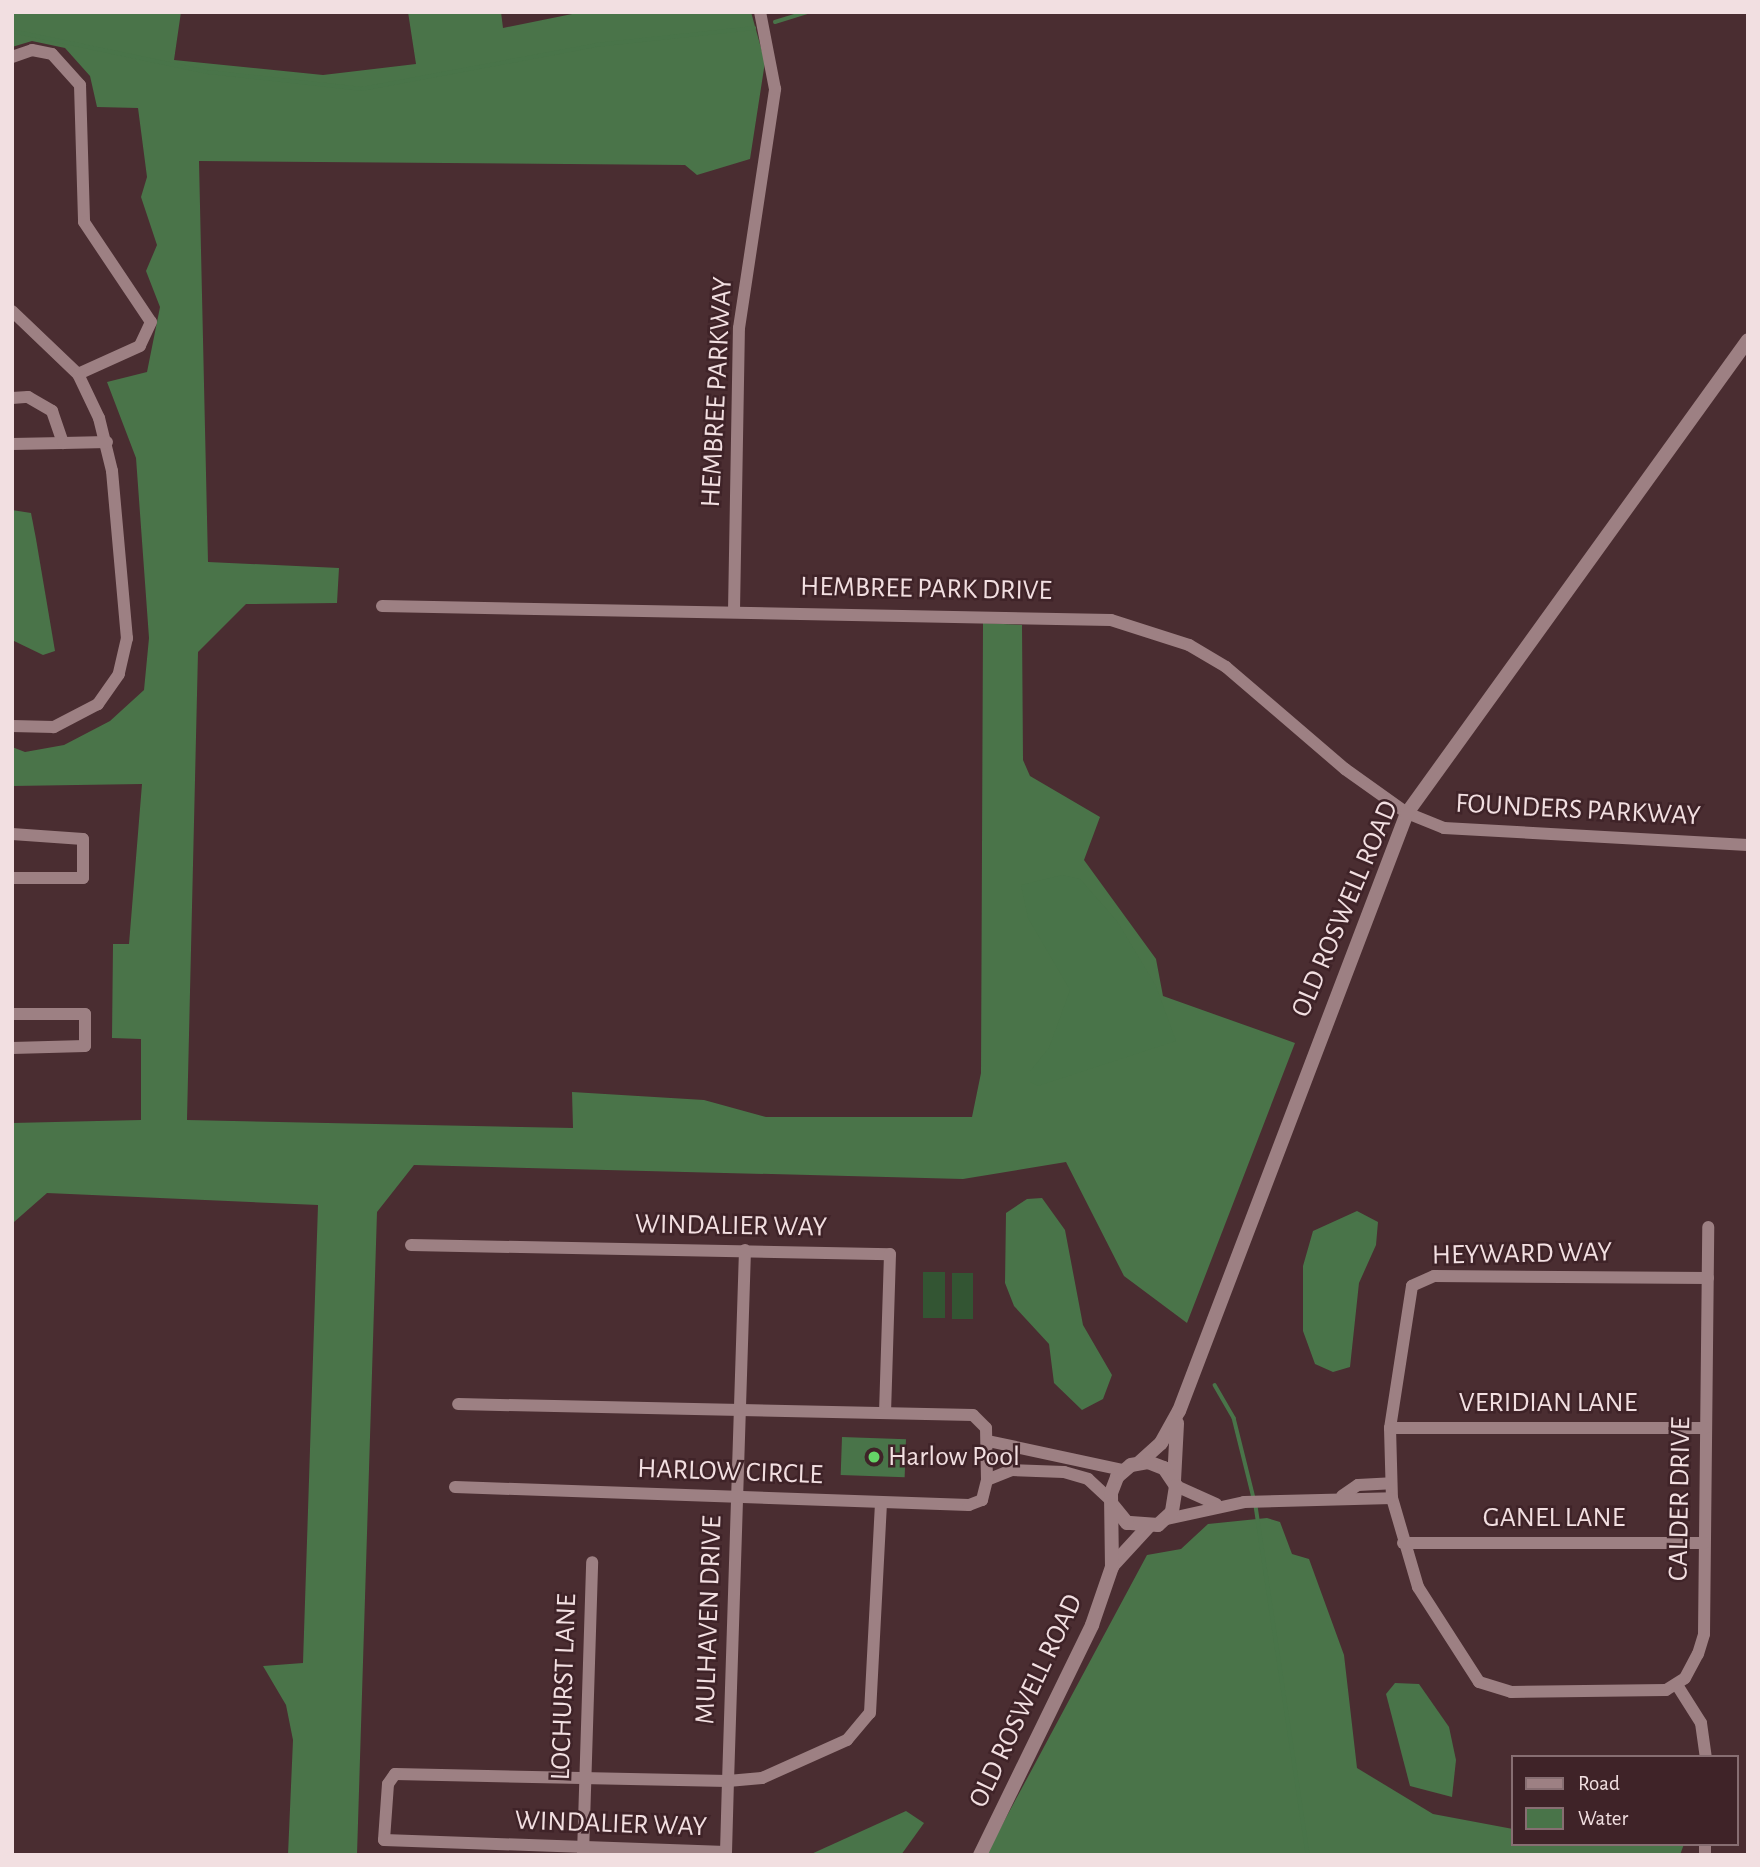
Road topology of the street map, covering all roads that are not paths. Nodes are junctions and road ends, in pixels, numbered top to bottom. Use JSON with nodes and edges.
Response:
{"nodes":[{"id":1,"x":760,"y":12,"type":"edge"},
{"id":2,"x":12,"y":57,"type":"edge"},
{"id":3,"x":12,"y":311,"type":"edge"},
{"id":4,"x":1748,"y":340,"type":"edge"},
{"id":5,"x":78,"y":374,"type":"junction"},
{"id":6,"x":12,"y":398,"type":"edge"},
{"id":7,"x":107,"y":442,"type":"junction"},
{"id":8,"x":63,"y":443,"type":"junction"},
{"id":9,"x":12,"y":444,"type":"edge"},
{"id":10,"x":382,"y":606,"type":"dead end"},
{"id":11,"x":734,"y":611,"type":"junction"},
{"id":12,"x":12,"y":726,"type":"edge"},
{"id":13,"x":1407,"y":813,"type":"junction"},
{"id":14,"x":12,"y":834,"type":"edge"},
{"id":15,"x":1748,"y":845,"type":"edge"},
{"id":16,"x":12,"y":878,"type":"edge"},
{"id":17,"x":12,"y":1014,"type":"edge"},
{"id":18,"x":12,"y":1048,"type":"edge"},
{"id":19,"x":1708,"y":1227,"type":"dead end"},
{"id":20,"x":411,"y":1245,"type":"dead end"},
{"id":21,"x":745,"y":1250,"type":"junction"},
{"id":22,"x":1708,"y":1279,"type":"junction"},
{"id":23,"x":458,"y":1404,"type":"dead end"},
{"id":24,"x":740,"y":1410,"type":"junction"},
{"id":25,"x":1179,"y":1411,"type":"junction"},
{"id":26,"x":886,"y":1413,"type":"junction"},
{"id":27,"x":1390,"y":1428,"type":"junction"},
{"id":28,"x":1705,"y":1428,"type":"junction"},
{"id":29,"x":988,"y":1441,"type":"junction"},
{"id":30,"x":1140,"y":1462,"type":"junction"},
{"id":31,"x":1122,"y":1470,"type":"junction"},
{"id":32,"x":987,"y":1480,"type":"junction"},
{"id":33,"x":1175,"y":1483,"type":"junction"},
{"id":34,"x":1391,"y":1483,"type":"junction"},
{"id":35,"x":455,"y":1487,"type":"dead end"},
{"id":36,"x":1342,"y":1496,"type":"junction"},
{"id":37,"x":737,"y":1497,"type":"junction"},
{"id":38,"x":1392,"y":1498,"type":"junction"},
{"id":39,"x":881,"y":1503,"type":"junction"},
{"id":40,"x":1113,"y":1504,"type":"junction"},
{"id":41,"x":1220,"y":1505,"type":"junction"},
{"id":42,"x":1167,"y":1519,"type":"junction"},
{"id":43,"x":1148,"y":1527,"type":"junction"},
{"id":44,"x":1403,"y":1543,"type":"junction"},
{"id":45,"x":1704,"y":1543,"type":"junction"},
{"id":46,"x":592,"y":1562,"type":"dead end"},
{"id":47,"x":1112,"y":1567,"type":"junction"},
{"id":48,"x":1677,"y":1685,"type":"junction"},
{"id":49,"x":1706,"y":1755,"type":"edge"},
{"id":50,"x":586,"y":1777,"type":"junction"},
{"id":51,"x":728,"y":1781,"type":"junction"},
{"id":52,"x":583,"y":1851,"type":"edge"},
{"id":53,"x":980,"y":1855,"type":"edge"}],
"edges":[{"from":1,"to":11,"type":"street","name":"HEMBREE PARKWAY"},
{"from":2,"to":5,"type":"street"},
{"from":3,"to":5,"type":"street"},
{"from":4,"to":13,"type":"street","name":"OLD ROSWELL ROAD"},
{"from":5,"to":7,"type":"street"},
{"from":6,"to":8,"type":"street"},
{"from":7,"to":8,"type":"street"},
{"from":7,"to":12,"type":"street"},
{"from":8,"to":9,"type":"street"},
{"from":10,"to":11,"type":"street","name":"HEMBREE PARK DRIVE"},
{"from":11,"to":13,"type":"street","name":"HEMBREE PARK DRIVE"},
{"from":13,"to":15,"type":"street","name":"FOUNDERS PARKWAY"},
{"from":13,"to":25,"type":"street","name":"OLD ROSWELL ROAD"},
{"from":14,"to":16,"type":"street"},
{"from":17,"to":18,"type":"street"},
{"from":19,"to":22,"type":"street","name":"CALDER DRIVE"},
{"from":20,"to":21,"type":"street","name":"WINDALIER WAY"},
{"from":21,"to":24,"type":"street","name":"MULHAVEN DRIVE"},
{"from":21,"to":26,"type":"street","name":"WINDALIER WAY"},
{"from":22,"to":27,"type":"street","name":"HEYWARD WAY"},
{"from":22,"to":28,"type":"street","name":"CALDER DRIVE"},
{"from":23,"to":24,"type":"street"},
{"from":24,"to":26,"type":"street"},
{"from":24,"to":37,"type":"street","name":"MULHAVEN DRIVE"},
{"from":25,"to":30,"type":"street","name":"OLD ROSWELL ROAD"},
{"from":25,"to":33,"type":"street","name":"OLD ROSWELL ROAD"},
{"from":26,"to":29,"type":"street"},
{"from":27,"to":28,"type":"street","name":"VERIDIAN LANE"},
{"from":27,"to":34,"type":"street","name":"HEYWARD WAY"},
{"from":28,"to":45,"type":"street","name":"CALDER DRIVE"},
{"from":29,"to":31,"type":"street"},
{"from":29,"to":32,"type":"street"},
{"from":30,"to":31,"type":"street","name":"OLD ROSWELL ROAD"},
{"from":30,"to":33,"type":"street"},
{"from":31,"to":40,"type":"street","name":"OLD ROSWELL ROAD"},
{"from":32,"to":39,"type":"street","name":"HARLOW CIRCLE"},
{"from":32,"to":40,"type":"street"},
{"from":33,"to":41,"type":"street"},
{"from":33,"to":42,"type":"street","name":"OLD ROSWELL ROAD"},
{"from":34,"to":36,"type":"street"},
{"from":34,"to":38,"type":"street","name":"HEYWARD WAY"},
{"from":35,"to":37,"type":"street","name":"HARLOW CIRCLE"},
{"from":36,"to":38,"type":"street"},
{"from":36,"to":41,"type":"street"},
{"from":37,"to":39,"type":"street","name":"HARLOW CIRCLE"},
{"from":37,"to":51,"type":"street","name":"MULHAVEN DRIVE"},
{"from":38,"to":44,"type":"street","name":"HEYWARD WAY"},
{"from":39,"to":51,"type":"street","name":"WINDALIER WAY"},
{"from":40,"to":43,"type":"street"},
{"from":40,"to":47,"type":"street","name":"OLD ROSWELL ROAD"},
{"from":41,"to":42,"type":"street"},
{"from":42,"to":43,"type":"street","name":"OLD ROSWELL ROAD"},
{"from":43,"to":47,"type":"street","name":"OLD ROSWELL ROAD"},
{"from":44,"to":45,"type":"street","name":"GANEL LANE"},
{"from":44,"to":48,"type":"street","name":"HEYWARD WAY"},
{"from":45,"to":48,"type":"street","name":"CALDER DRIVE"},
{"from":46,"to":50,"type":"street","name":"LOCHURST LANE"},
{"from":47,"to":53,"type":"street","name":"OLD ROSWELL ROAD"},
{"from":48,"to":49,"type":"street"},
{"from":50,"to":51,"type":"street"},
{"from":50,"to":52,"type":"street","name":"LOCHURST LANE"},
{"from":50,"to":52,"type":"street","name":"WINDALIER WAY"},
{"from":51,"to":52,"type":"street","name":"WINDALIER WAY"}]}
